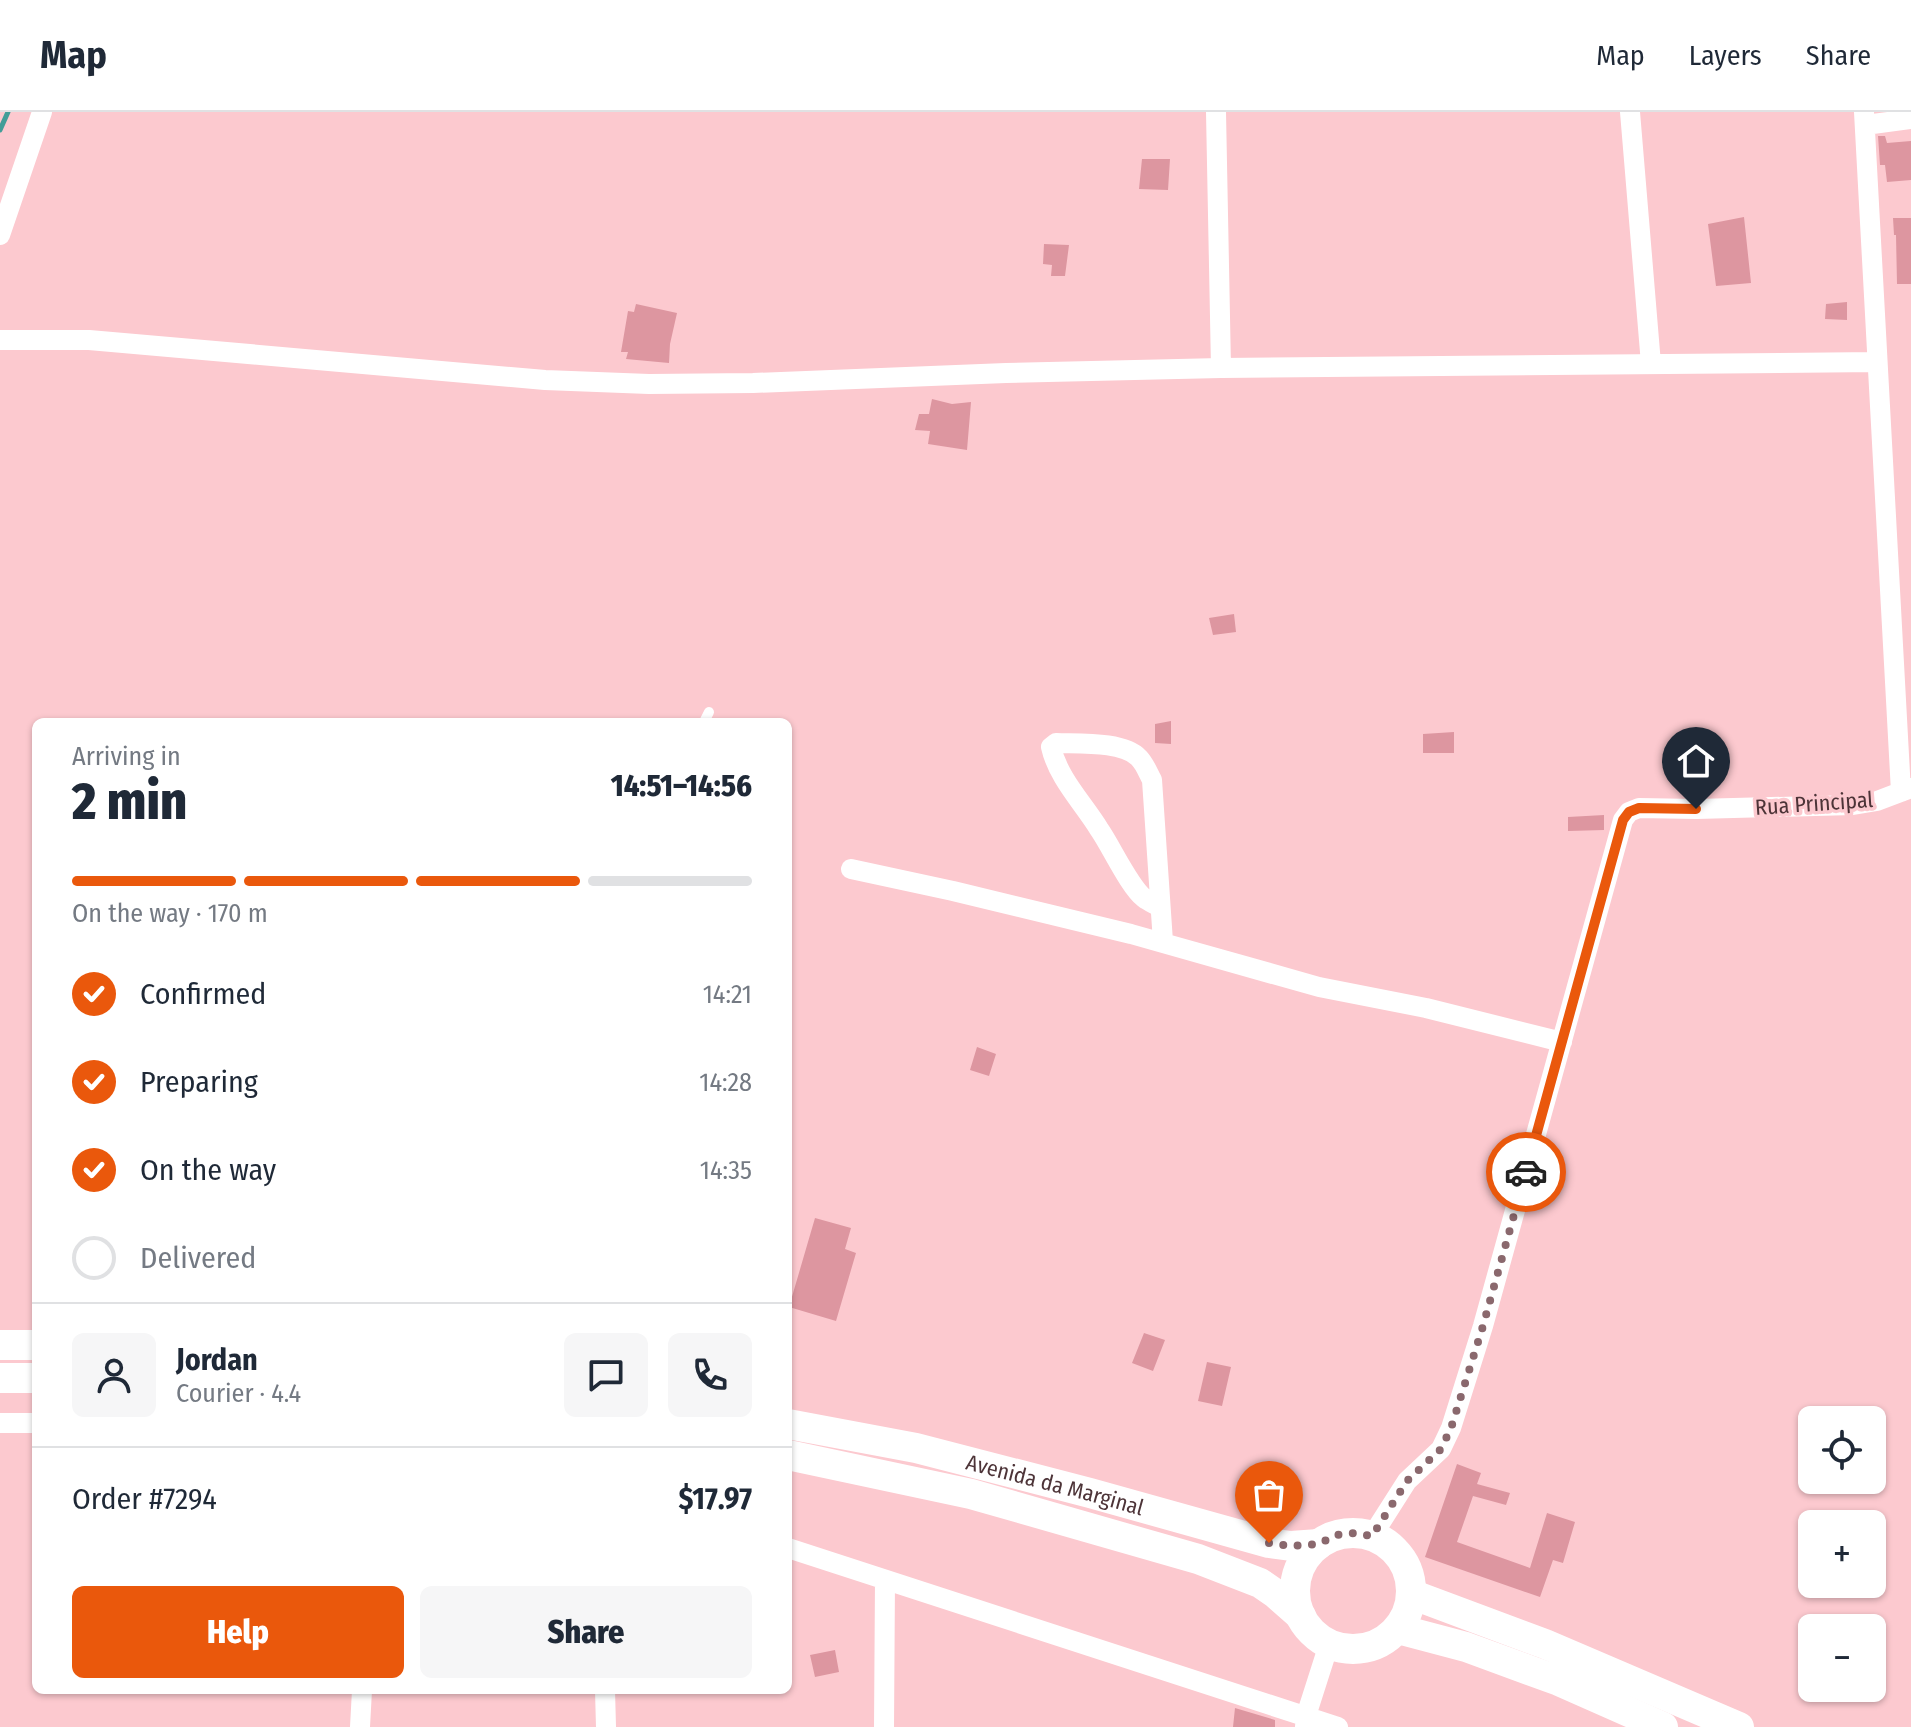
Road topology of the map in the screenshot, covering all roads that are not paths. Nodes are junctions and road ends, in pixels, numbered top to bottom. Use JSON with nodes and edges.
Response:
{"nodes":[{"id":1,"x":42,"y":112,"type":"edge"},
{"id":2,"x":1216,"y":112,"type":"edge"},
{"id":3,"x":1630,"y":112,"type":"edge"},
{"id":4,"x":1864,"y":119,"type":"edge"},
{"id":5,"x":1911,"y":119,"type":"edge"},
{"id":6,"x":0,"y":235,"type":"edge"},
{"id":7,"x":0,"y":340,"type":"edge"},
{"id":8,"x":1877,"y":362,"type":"junction"},
{"id":9,"x":1651,"y":364,"type":"junction"},
{"id":10,"x":1221,"y":368,"type":"junction"},
{"id":11,"x":1906,"y":790,"type":"edge"},
{"id":12,"x":851,"y":869,"type":"dead end"},
{"id":13,"x":1160,"y":907,"type":"junction"},
{"id":14,"x":1163,"y":942,"type":"junction"},
{"id":15,"x":1562,"y":1042,"type":"junction"},
{"id":16,"x":0,"y":1345,"type":"edge"},
{"id":17,"x":32,"y":1345,"type":"edge"},
{"id":18,"x":0,"y":1378,"type":"edge"},
{"id":19,"x":32,"y":1378,"type":"edge"},
{"id":20,"x":0,"y":1423,"type":"edge"},
{"id":21,"x":32,"y":1423,"type":"edge"},
{"id":22,"x":792,"y":1425,"type":"edge"},
{"id":23,"x":792,"y":1456,"type":"edge"},
{"id":24,"x":1372,"y":1536,"type":"junction"},
{"id":25,"x":1319,"y":1544,"type":"junction"},
{"id":26,"x":792,"y":1549,"type":"edge"},
{"id":27,"x":885,"y":1580,"type":"junction"},
{"id":28,"x":1411,"y":1594,"type":"junction"},
{"id":29,"x":1301,"y":1616,"type":"junction"},
{"id":30,"x":1398,"y":1629,"type":"junction"},
{"id":31,"x":1329,"y":1644,"type":"junction"},
{"id":32,"x":362,"y":1694,"type":"edge"},
{"id":33,"x":605,"y":1694,"type":"edge"},
{"id":34,"x":1306,"y":1721,"type":"edge"},
{"id":35,"x":360,"y":1727,"type":"edge"},
{"id":36,"x":606,"y":1727,"type":"edge"},
{"id":37,"x":884,"y":1727,"type":"edge"},
{"id":38,"x":1338,"y":1727,"type":"edge"},
{"id":39,"x":1663,"y":1727,"type":"edge"},
{"id":40,"x":1739,"y":1727,"type":"edge"}],
"edges":[{"from":1,"to":6,"type":"street"},
{"from":2,"to":10,"type":"street"},
{"from":3,"to":9,"type":"street"},
{"from":4,"to":5,"type":"street"},
{"from":4,"to":8,"type":"street"},
{"from":7,"to":10,"type":"street"},
{"from":8,"to":9,"type":"street"},
{"from":8,"to":11,"type":"street"},
{"from":9,"to":10,"type":"street"},
{"from":11,"to":15,"type":"street","name":"Rua Principal"},
{"from":12,"to":14,"type":"street"},
{"from":13,"to":13,"type":"street"},
{"from":13,"to":14,"type":"street"},
{"from":14,"to":15,"type":"street"},
{"from":15,"to":24,"type":"street","name":"Rua Principal"},
{"from":16,"to":17,"type":"main road"},
{"from":18,"to":19,"type":"main road"},
{"from":20,"to":21,"type":"street"},
{"from":22,"to":25,"type":"main road","name":"Avenida da Marginal"},
{"from":23,"to":29,"type":"main road","name":"Avenida da Marginal"},
{"from":24,"to":25,"type":"main road"},
{"from":24,"to":28,"type":"main road"},
{"from":25,"to":29,"type":"main road"},
{"from":26,"to":27,"type":"street"},
{"from":27,"to":34,"type":"street"},
{"from":27,"to":37,"type":"street"},
{"from":28,"to":30,"type":"main road"},
{"from":28,"to":40,"type":"main road"},
{"from":29,"to":31,"type":"main road"},
{"from":30,"to":31,"type":"main road"},
{"from":30,"to":39,"type":"main road"},
{"from":31,"to":34,"type":"street"},
{"from":32,"to":35,"type":"street"},
{"from":33,"to":36,"type":"street"},
{"from":34,"to":38,"type":"street"}]}
